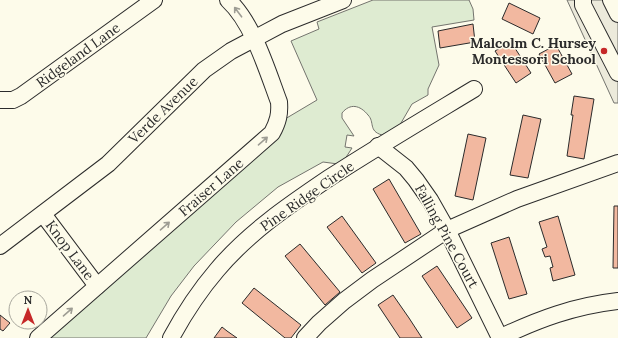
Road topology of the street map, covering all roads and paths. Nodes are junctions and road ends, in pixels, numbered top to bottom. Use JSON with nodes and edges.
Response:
{"nodes":[{"id":1,"x":154,"y":0,"type":"edge"},
{"id":2,"x":228,"y":0,"type":"edge"},
{"id":3,"x":584,"y":0,"type":"edge"},
{"id":4,"x":611,"y":0,"type":"edge"},
{"id":5,"x":335,"y":1,"type":"edge"},
{"id":6,"x":618,"y":14,"type":"edge"},
{"id":7,"x":254,"y":39,"type":"junction"},
{"id":8,"x":618,"y":73,"type":"edge"},
{"id":9,"x":474,"y":89,"type":"dead end"},
{"id":10,"x":0,"y":100,"type":"edge"},
{"id":11,"x":378,"y":146,"type":"junction"},
{"id":12,"x":618,"y":163,"type":"edge"},
{"id":13,"x":43,"y":214,"type":"junction"},
{"id":14,"x":447,"y":230,"type":"junction"},
{"id":15,"x":0,"y":246,"type":"edge"},
{"id":16,"x":97,"y":286,"type":"junction"},
{"id":17,"x":618,"y":301,"type":"edge"},
{"id":18,"x":38,"y":338,"type":"edge"},
{"id":19,"x":171,"y":338,"type":"edge"},
{"id":20,"x":305,"y":338,"type":"edge"},
{"id":21,"x":500,"y":338,"type":"edge"}],
"edges":[{"from":1,"to":10,"type":"street","name":"Ridgeland Lane"},
{"from":7,"to":2,"type":"street","name":"Fraiser Lane","one_way":true},
{"from":3,"to":8,"type":"street"},
{"from":4,"to":6,"type":"street"},
{"from":5,"to":7,"type":"street","name":"Verde Avenue"},
{"from":7,"to":13,"type":"street","name":"Verde Avenue"},
{"from":16,"to":7,"type":"street","name":"Fraiser Lane","one_way":true},
{"from":9,"to":11,"type":"street","name":"Pine Ridge Circle"},
{"from":11,"to":14,"type":"street","name":"Falling Pine Court"},
{"from":11,"to":19,"type":"street","name":"Pine Ridge Circle"},
{"from":12,"to":14,"type":"street"},
{"from":13,"to":15,"type":"street","name":"Verde Avenue"},
{"from":13,"to":16,"type":"street","name":"Knop Lane"},
{"from":14,"to":20,"type":"street"},
{"from":14,"to":21,"type":"street","name":"Falling Pine Court"},
{"from":18,"to":16,"type":"street","name":"Fraiser Lane","one_way":true},
{"from":17,"to":21,"type":"street"}]}
